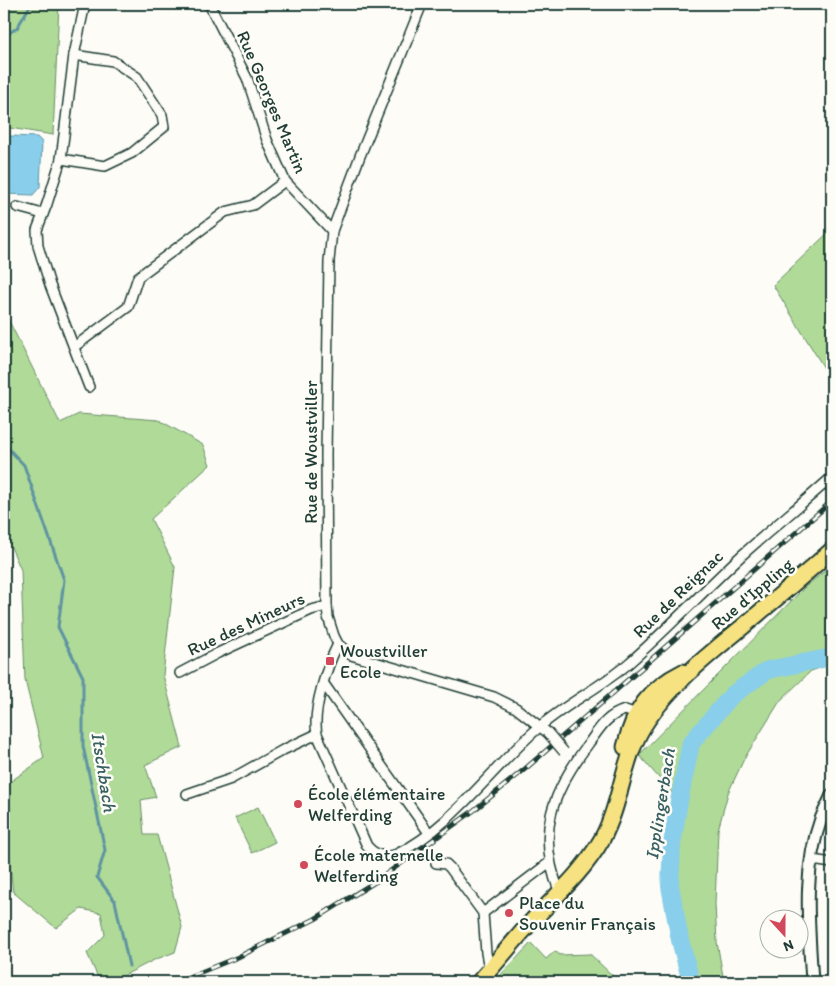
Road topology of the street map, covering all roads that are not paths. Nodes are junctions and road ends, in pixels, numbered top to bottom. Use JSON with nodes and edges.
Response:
{"nodes":[{"id":1,"x":84,"y":4,"type":"edge"},
{"id":2,"x":209,"y":4,"type":"edge"},
{"id":3,"x":422,"y":4,"type":"edge"},
{"id":4,"x":74,"y":55,"type":"junction"},
{"id":5,"x":61,"y":160,"type":"junction"},
{"id":6,"x":285,"y":181,"type":"junction"},
{"id":7,"x":17,"y":207,"type":"dead end"},
{"id":8,"x":43,"y":214,"type":"junction"},
{"id":9,"x":332,"y":231,"type":"junction"},
{"id":10,"x":74,"y":347,"type":"junction"},
{"id":11,"x":89,"y":387,"type":"dead end"},
{"id":12,"x":832,"y":477,"type":"edge"},
{"id":13,"x":832,"y":550,"type":"edge"},
{"id":14,"x":327,"y":606,"type":"junction"},
{"id":15,"x":338,"y":644,"type":"junction"},
{"id":16,"x":180,"y":673,"type":"dead end"},
{"id":17,"x":324,"y":684,"type":"junction"},
{"id":18,"x":642,"y":716,"type":"junction"},
{"id":19,"x":539,"y":727,"type":"junction"},
{"id":20,"x":317,"y":734,"type":"junction"},
{"id":21,"x":573,"y":765,"type":"junction"},
{"id":22,"x":187,"y":794,"type":"dead end"},
{"id":23,"x":832,"y":795,"type":"edge"},
{"id":24,"x":428,"y":833,"type":"junction"},
{"id":25,"x":812,"y":860,"type":"junction"},
{"id":26,"x":436,"y":862,"type":"dead end"},
{"id":27,"x":550,"y":862,"type":"junction"},
{"id":28,"x":832,"y":863,"type":"edge"},
{"id":29,"x":560,"y":894,"type":"junction"},
{"id":30,"x":483,"y":913,"type":"junction"},
{"id":31,"x":492,"y":967,"type":"junction"},
{"id":32,"x":479,"y":982,"type":"edge"},
{"id":33,"x":812,"y":982,"type":"edge"}],
"edges":[{"from":1,"to":4,"type":"street"},
{"from":2,"to":6,"type":"street","name":"Rue Georges Martin"},
{"from":3,"to":9,"type":"street","name":"Rue de Woustviller"},
{"from":4,"to":5,"type":"street"},
{"from":4,"to":5,"type":"street"},
{"from":5,"to":8,"type":"street"},
{"from":6,"to":9,"type":"street","name":"Rue Georges Martin"},
{"from":6,"to":10,"type":"street"},
{"from":7,"to":8,"type":"street"},
{"from":8,"to":10,"type":"street"},
{"from":9,"to":14,"type":"street","name":"Rue de Woustviller"},
{"from":10,"to":11,"type":"street"},
{"from":12,"to":19,"type":"street","name":"Rue de Reignac"},
{"from":13,"to":18,"type":"main road","name":"Rue d'Ippling"},
{"from":14,"to":15,"type":"street","name":"Rue de Woustviller"},
{"from":14,"to":16,"type":"street","name":"Rue des Mineurs"},
{"from":15,"to":17,"type":"street"},
{"from":15,"to":19,"type":"street"},
{"from":17,"to":20,"type":"street"},
{"from":17,"to":24,"type":"street"},
{"from":18,"to":21,"type":"street"},
{"from":18,"to":29,"type":"main road","name":"Rue d'Ippling"},
{"from":19,"to":21,"type":"street","bridge":true},
{"from":19,"to":24,"type":"street","name":"Rue de Reignac"},
{"from":20,"to":22,"type":"street"},
{"from":20,"to":24,"type":"street","name":"Rue de Reignac"},
{"from":21,"to":27,"type":"street"},
{"from":23,"to":25,"type":"street"},
{"from":25,"to":28,"type":"street"},
{"from":25,"to":33,"type":"street"},
{"from":26,"to":30,"type":"street"},
{"from":27,"to":29,"type":"street"},
{"from":27,"to":30,"type":"street"},
{"from":29,"to":31,"type":"main road","name":"Rue d'Ippling"},
{"from":30,"to":31,"type":"street"},
{"from":31,"to":32,"type":"main road","name":"Rue d'Ippling"}]}
